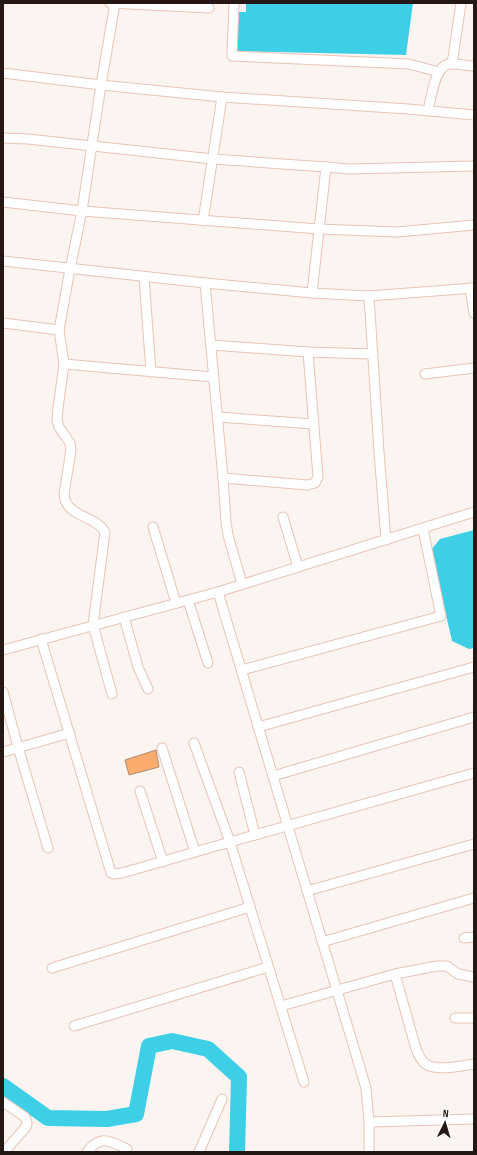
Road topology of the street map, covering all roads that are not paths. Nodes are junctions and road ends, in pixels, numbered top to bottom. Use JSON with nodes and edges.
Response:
{"nodes":[{"id":1,"x":110,"y":3,"type":"edge"},
{"id":2,"x":115,"y":3,"type":"edge"},
{"id":3,"x":234,"y":3,"type":"edge"},
{"id":4,"x":461,"y":3,"type":"edge"},
{"id":5,"x":209,"y":8,"type":"dead end"},
{"id":6,"x":452,"y":64,"type":"junction"},
{"id":7,"x":474,"y":66,"type":"edge"},
{"id":8,"x":439,"y":72,"type":"junction"},
{"id":9,"x":3,"y":73,"type":"edge"},
{"id":10,"x":101,"y":85,"type":"junction"},
{"id":11,"x":222,"y":97,"type":"junction"},
{"id":12,"x":428,"y":111,"type":"junction"},
{"id":13,"x":474,"y":115,"type":"edge"},
{"id":14,"x":3,"y":138,"type":"edge"},
{"id":15,"x":91,"y":146,"type":"junction"},
{"id":16,"x":213,"y":158,"type":"junction"},
{"id":17,"x":474,"y":166,"type":"edge"},
{"id":18,"x":326,"y":167,"type":"junction"},
{"id":19,"x":3,"y":202,"type":"edge"},
{"id":20,"x":82,"y":211,"type":"junction"},
{"id":21,"x":203,"y":221,"type":"junction"},
{"id":22,"x":474,"y":225,"type":"edge"},
{"id":23,"x":319,"y":229,"type":"junction"},
{"id":24,"x":3,"y":261,"type":"edge"},
{"id":25,"x":70,"y":269,"type":"junction"},
{"id":26,"x":144,"y":277,"type":"junction"},
{"id":27,"x":205,"y":283,"type":"junction"},
{"id":28,"x":472,"y":288,"type":"edge"},
{"id":29,"x":312,"y":293,"type":"junction"},
{"id":30,"x":369,"y":296,"type":"junction"},
{"id":31,"x":474,"y":313,"type":"edge"},
{"id":32,"x":3,"y":323,"type":"edge"},
{"id":33,"x":59,"y":330,"type":"junction"},
{"id":34,"x":211,"y":345,"type":"junction"},
{"id":35,"x":308,"y":352,"type":"junction"},
{"id":36,"x":373,"y":354,"type":"junction"},
{"id":37,"x":64,"y":364,"type":"junction"},
{"id":38,"x":474,"y":368,"type":"edge"},
{"id":39,"x":151,"y":372,"type":"junction"},
{"id":40,"x":425,"y":374,"type":"dead end"},
{"id":41,"x":213,"y":377,"type":"junction"},
{"id":42,"x":218,"y":417,"type":"junction"},
{"id":43,"x":313,"y":424,"type":"junction"},
{"id":44,"x":223,"y":478,"type":"junction"},
{"id":45,"x":474,"y":512,"type":"edge"},
{"id":46,"x":283,"y":517,"type":"dead end"},
{"id":47,"x":153,"y":527,"type":"dead end"},
{"id":48,"x":423,"y":529,"type":"junction"},
{"id":49,"x":386,"y":540,"type":"junction"},
{"id":50,"x":298,"y":567,"type":"junction"},
{"id":51,"x":242,"y":584,"type":"junction"},
{"id":52,"x":218,"y":592,"type":"junction"},
{"id":53,"x":188,"y":600,"type":"junction"},
{"id":54,"x":176,"y":603,"type":"junction"},
{"id":55,"x":124,"y":617,"type":"junction"},
{"id":56,"x":93,"y":626,"type":"junction"},
{"id":57,"x":41,"y":639,"type":"junction"},
{"id":58,"x":3,"y":650,"type":"edge"},
{"id":59,"x":208,"y":663,"type":"dead end"},
{"id":60,"x":474,"y":667,"type":"edge"},
{"id":61,"x":242,"y":670,"type":"junction"},
{"id":62,"x":148,"y":689,"type":"dead end"},
{"id":63,"x":3,"y":692,"type":"edge"},
{"id":64,"x":112,"y":694,"type":"dead end"},
{"id":65,"x":474,"y":717,"type":"edge"},
{"id":66,"x":258,"y":726,"type":"junction"},
{"id":67,"x":70,"y":733,"type":"junction"},
{"id":68,"x":194,"y":743,"type":"dead end"},
{"id":69,"x":18,"y":747,"type":"junction"},
{"id":70,"x":162,"y":748,"type":"dead end"},
{"id":71,"x":3,"y":752,"type":"edge"},
{"id":72,"x":239,"y":772,"type":"dead end"},
{"id":73,"x":474,"y":773,"type":"edge"},
{"id":74,"x":273,"y":776,"type":"junction"},
{"id":75,"x":140,"y":790,"type":"dead end"},
{"id":76,"x":288,"y":826,"type":"junction"},
{"id":77,"x":255,"y":835,"type":"junction"},
{"id":78,"x":230,"y":842,"type":"junction"},
{"id":79,"x":474,"y":844,"type":"edge"},
{"id":80,"x":48,"y":848,"type":"dead end"},
{"id":81,"x":195,"y":852,"type":"junction"},
{"id":82,"x":163,"y":862,"type":"junction"},
{"id":83,"x":307,"y":891,"type":"junction"},
{"id":84,"x":474,"y":898,"type":"edge"},
{"id":85,"x":250,"y":907,"type":"junction"},
{"id":86,"x":474,"y":937,"type":"edge"},
{"id":87,"x":464,"y":938,"type":"dead end"},
{"id":88,"x":322,"y":942,"type":"junction"},
{"id":89,"x":268,"y":966,"type":"junction"},
{"id":90,"x":52,"y":968,"type":"dead end"},
{"id":91,"x":395,"y":974,"type":"junction"},
{"id":92,"x":474,"y":977,"type":"edge"},
{"id":93,"x":336,"y":990,"type":"junction"},
{"id":94,"x":281,"y":1006,"type":"junction"},
{"id":95,"x":456,"y":1018,"type":"dead end"},
{"id":96,"x":474,"y":1018,"type":"edge"},
{"id":97,"x":74,"y":1026,"type":"dead end"},
{"id":98,"x":474,"y":1064,"type":"edge"},
{"id":99,"x":304,"y":1082,"type":"dead end"},
{"id":100,"x":222,"y":1099,"type":"dead end"},
{"id":101,"x":3,"y":1102,"type":"edge"},
{"id":102,"x":474,"y":1119,"type":"edge"},
{"id":103,"x":369,"y":1122,"type":"junction"},
{"id":104,"x":127,"y":1149,"type":"dead end"},
{"id":105,"x":4,"y":1152,"type":"edge"},
{"id":106,"x":87,"y":1152,"type":"edge"},
{"id":107,"x":199,"y":1152,"type":"edge"},
{"id":108,"x":369,"y":1152,"type":"edge"}],
"edges":[{"from":1,"to":2,"type":"street"},
{"from":2,"to":5,"type":"street"},
{"from":2,"to":10,"type":"street"},
{"from":3,"to":8,"type":"street"},
{"from":4,"to":6,"type":"street"},
{"from":6,"to":7,"type":"street"},
{"from":6,"to":8,"type":"street"},
{"from":8,"to":12,"type":"street"},
{"from":9,"to":10,"type":"street"},
{"from":10,"to":11,"type":"street"},
{"from":10,"to":15,"type":"street"},
{"from":11,"to":12,"type":"street"},
{"from":11,"to":16,"type":"street"},
{"from":12,"to":13,"type":"street"},
{"from":14,"to":15,"type":"street"},
{"from":15,"to":16,"type":"street"},
{"from":15,"to":20,"type":"street"},
{"from":16,"to":18,"type":"street"},
{"from":16,"to":21,"type":"street"},
{"from":17,"to":18,"type":"street"},
{"from":18,"to":23,"type":"street"},
{"from":19,"to":20,"type":"street"},
{"from":20,"to":21,"type":"street"},
{"from":20,"to":25,"type":"street"},
{"from":21,"to":23,"type":"street"},
{"from":22,"to":23,"type":"street"},
{"from":23,"to":29,"type":"street"},
{"from":24,"to":25,"type":"street"},
{"from":25,"to":26,"type":"street"},
{"from":25,"to":33,"type":"street"},
{"from":26,"to":27,"type":"street"},
{"from":26,"to":39,"type":"street"},
{"from":27,"to":29,"type":"street"},
{"from":27,"to":34,"type":"street"},
{"from":28,"to":30,"type":"street"},
{"from":28,"to":31,"type":"street"},
{"from":29,"to":30,"type":"street"},
{"from":30,"to":36,"type":"street"},
{"from":32,"to":33,"type":"street"},
{"from":33,"to":37,"type":"street"},
{"from":34,"to":35,"type":"street"},
{"from":34,"to":41,"type":"street"},
{"from":35,"to":36,"type":"street"},
{"from":35,"to":43,"type":"street"},
{"from":36,"to":49,"type":"street"},
{"from":37,"to":39,"type":"street"},
{"from":37,"to":56,"type":"street"},
{"from":38,"to":40,"type":"street"},
{"from":39,"to":41,"type":"street"},
{"from":41,"to":42,"type":"street"},
{"from":42,"to":43,"type":"street"},
{"from":42,"to":44,"type":"street"},
{"from":43,"to":44,"type":"street"},
{"from":44,"to":51,"type":"street"},
{"from":45,"to":48,"type":"street"},
{"from":46,"to":50,"type":"street"},
{"from":47,"to":54,"type":"street"},
{"from":48,"to":49,"type":"street"},
{"from":48,"to":61,"type":"street"},
{"from":49,"to":50,"type":"street"},
{"from":50,"to":51,"type":"street"},
{"from":51,"to":52,"type":"street"},
{"from":52,"to":53,"type":"street"},
{"from":52,"to":61,"type":"street"},
{"from":53,"to":54,"type":"street"},
{"from":53,"to":59,"type":"street"},
{"from":54,"to":55,"type":"street"},
{"from":55,"to":56,"type":"street"},
{"from":55,"to":62,"type":"street"},
{"from":56,"to":57,"type":"street"},
{"from":56,"to":64,"type":"street"},
{"from":57,"to":58,"type":"street"},
{"from":57,"to":67,"type":"street"},
{"from":60,"to":66,"type":"street"},
{"from":61,"to":66,"type":"street"},
{"from":63,"to":69,"type":"street"},
{"from":65,"to":74,"type":"street"},
{"from":66,"to":74,"type":"street"},
{"from":67,"to":69,"type":"street"},
{"from":67,"to":82,"type":"street"},
{"from":68,"to":78,"type":"street"},
{"from":69,"to":71,"type":"street"},
{"from":69,"to":80,"type":"street"},
{"from":70,"to":81,"type":"street"},
{"from":72,"to":77,"type":"street"},
{"from":73,"to":76,"type":"street"},
{"from":74,"to":76,"type":"street"},
{"from":75,"to":82,"type":"street"},
{"from":76,"to":77,"type":"street"},
{"from":76,"to":83,"type":"street"},
{"from":77,"to":78,"type":"street"},
{"from":78,"to":81,"type":"street"},
{"from":78,"to":85,"type":"street"},
{"from":79,"to":83,"type":"street"},
{"from":81,"to":82,"type":"street"},
{"from":83,"to":88,"type":"street"},
{"from":84,"to":88,"type":"street"},
{"from":85,"to":89,"type":"street"},
{"from":85,"to":90,"type":"street"},
{"from":86,"to":87,"type":"street"},
{"from":88,"to":93,"type":"street"},
{"from":89,"to":94,"type":"street"},
{"from":89,"to":97,"type":"street"},
{"from":91,"to":92,"type":"street"},
{"from":91,"to":93,"type":"street"},
{"from":91,"to":98,"type":"street"},
{"from":93,"to":94,"type":"street"},
{"from":93,"to":103,"type":"street"},
{"from":94,"to":99,"type":"street"},
{"from":95,"to":96,"type":"street"},
{"from":100,"to":107,"type":"street"},
{"from":101,"to":105,"type":"street"},
{"from":102,"to":103,"type":"street"},
{"from":103,"to":108,"type":"street"},
{"from":104,"to":106,"type":"street"}]}
